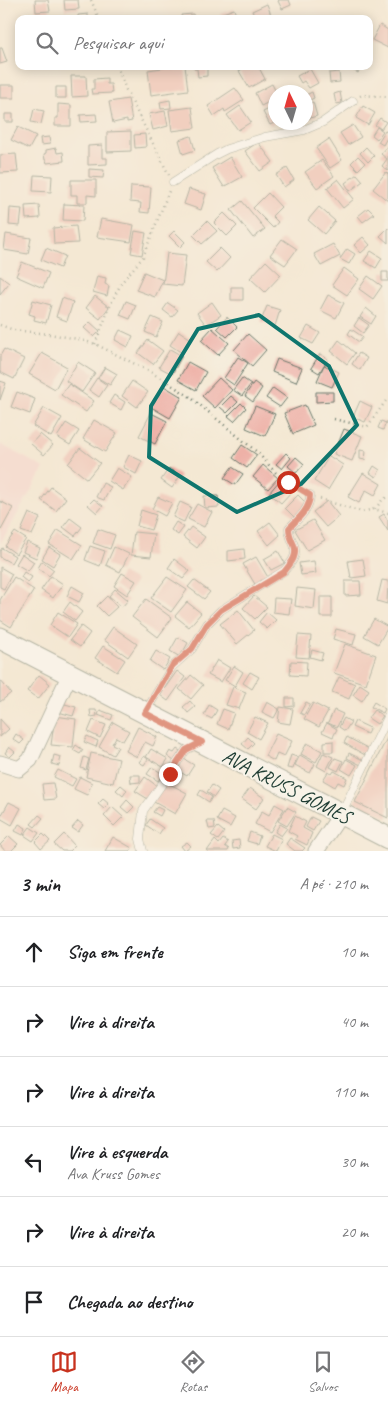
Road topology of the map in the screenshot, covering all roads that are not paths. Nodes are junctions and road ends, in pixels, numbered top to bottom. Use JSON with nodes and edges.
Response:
{"nodes":[{"id":1,"x":353,"y":101,"type":"road end"},
{"id":2,"x":173,"y":182,"type":"road end"},
{"id":3,"x":310,"y":495,"type":"road end"},
{"id":4,"x":0,"y":638,"type":"edge"},
{"id":5,"x":70,"y":674,"type":"junction"},
{"id":6,"x":145,"y":713,"type":"junction"},
{"id":7,"x":388,"y":717,"type":"edge"},
{"id":8,"x":202,"y":742,"type":"junction"},
{"id":9,"x":0,"y":763,"type":"edge"},
{"id":10,"x":341,"y":814,"type":"junction"},
{"id":11,"x":388,"y":838,"type":"edge"},
{"id":12,"x":143,"y":851,"type":"edge"},
{"id":13,"x":316,"y":851,"type":"edge"}],
"edges":[{"from":1,"to":2,"type":"lane"},
{"from":3,"to":6,"type":"lane"},
{"from":4,"to":5,"type":"street","name":"AVA KRUSS GOMES"},
{"from":5,"to":6,"type":"street","name":"AVA KRUSS GOMES"},
{"from":5,"to":9,"type":"street"},
{"from":6,"to":8,"type":"street","name":"AVA KRUSS GOMES"},
{"from":7,"to":10,"type":"lane"},
{"from":8,"to":10,"type":"street","name":"AVA KRUSS GOMES"},
{"from":8,"to":12,"type":"lane"},
{"from":10,"to":11,"type":"street","name":"AVA KRUSS GOMES"},
{"from":10,"to":13,"type":"street"}]}
